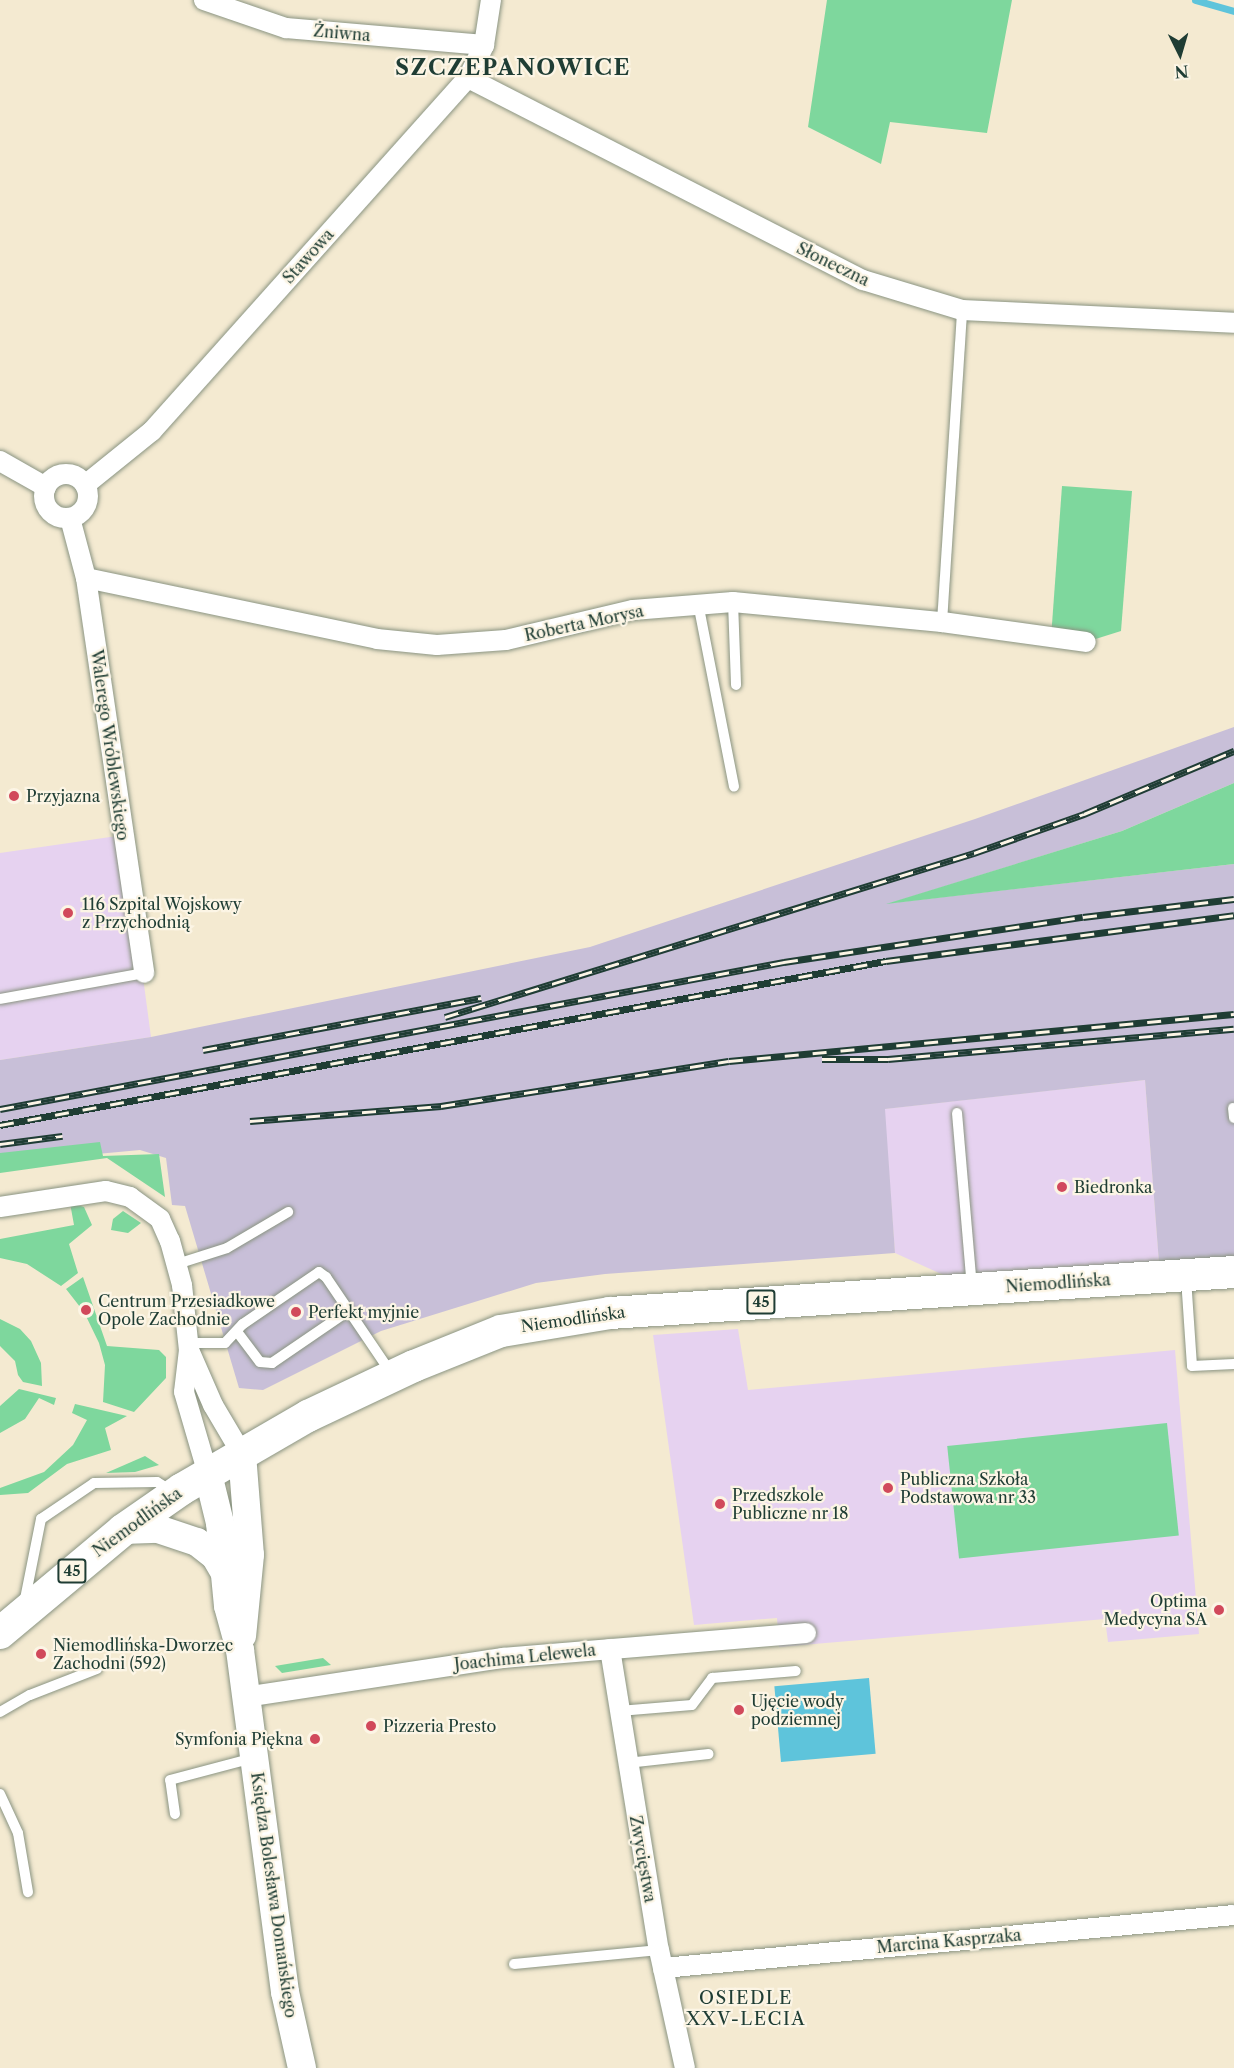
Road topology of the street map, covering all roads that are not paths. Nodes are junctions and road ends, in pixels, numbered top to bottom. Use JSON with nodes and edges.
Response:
{"nodes":[{"id":1,"x":204,"y":0,"type":"edge"},
{"id":2,"x":491,"y":0,"type":"edge"},
{"id":3,"x":484,"y":45,"type":"junction"},
{"id":4,"x":468,"y":78,"type":"junction"},
{"id":5,"x":962,"y":310,"type":"junction"},
{"id":6,"x":1234,"y":323,"type":"edge"},
{"id":7,"x":0,"y":461,"type":"edge"},
{"id":8,"x":85,"y":485,"type":"junction"},
{"id":9,"x":46,"y":487,"type":"junction"},
{"id":10,"x":70,"y":518,"type":"junction"},
{"id":11,"x":86,"y":578,"type":"junction"},
{"id":12,"x":733,"y":602,"type":"junction"},
{"id":13,"x":698,"y":603,"type":"junction"},
{"id":14,"x":942,"y":622,"type":"junction"},
{"id":15,"x":1086,"y":642,"type":"dead end"},
{"id":16,"x":736,"y":685,"type":"dead end"},
{"id":17,"x":734,"y":786,"type":"dead end"},
{"id":18,"x":144,"y":973,"type":"joint"},
{"id":19,"x":0,"y":999,"type":"edge"},
{"id":20,"x":1233,"y":1108,"type":"edge"},
{"id":21,"x":957,"y":1113,"type":"dead end"},
{"id":22,"x":1234,"y":1118,"type":"edge"},
{"id":23,"x":0,"y":1207,"type":"edge"},
{"id":24,"x":288,"y":1212,"type":"dead end"},
{"id":25,"x":177,"y":1264,"type":"junction"},
{"id":26,"x":1234,"y":1272,"type":"edge"},
{"id":27,"x":1186,"y":1275,"type":"junction"},
{"id":28,"x":972,"y":1288,"type":"junction"},
{"id":29,"x":348,"y":1311,"type":"junction"},
{"id":30,"x":238,"y":1333,"type":"junction"},
{"id":31,"x":188,"y":1347,"type":"junction"},
{"id":32,"x":1234,"y":1364,"type":"edge"},
{"id":33,"x":393,"y":1376,"type":"junction"},
{"id":34,"x":242,"y":1454,"type":"junction"},
{"id":35,"x":208,"y":1474,"type":"junction"},
{"id":36,"x":176,"y":1493,"type":"junction"},
{"id":37,"x":123,"y":1530,"type":"junction"},
{"id":38,"x":223,"y":1570,"type":"junction"},
{"id":39,"x":11,"y":1624,"type":"edge"},
{"id":40,"x":806,"y":1633,"type":"dead end"},
{"id":41,"x":610,"y":1649,"type":"junction"},
{"id":42,"x":240,"y":1650,"type":"junction"},
{"id":43,"x":97,"y":1669,"type":"dead end"},
{"id":44,"x":796,"y":1671,"type":"dead end"},
{"id":45,"x":245,"y":1697,"type":"junction"},
{"id":46,"x":619,"y":1711,"type":"junction"},
{"id":47,"x":0,"y":1712,"type":"edge"},
{"id":48,"x":709,"y":1754,"type":"dead end"},
{"id":49,"x":253,"y":1758,"type":"junction"},
{"id":50,"x":627,"y":1763,"type":"junction"},
{"id":51,"x":0,"y":1794,"type":"edge"},
{"id":52,"x":175,"y":1814,"type":"dead end"},
{"id":53,"x":28,"y":1892,"type":"dead end"},
{"id":54,"x":1234,"y":1915,"type":"edge"},
{"id":55,"x":661,"y":1959,"type":"junction"},
{"id":56,"x":514,"y":1964,"type":"dead end"},
{"id":57,"x":302,"y":2068,"type":"edge"},
{"id":58,"x":685,"y":2068,"type":"edge"}],
"edges":[{"from":1,"to":3,"type":"street","name":"Żniwna"},
{"from":2,"to":3,"type":"street","name":"Stawowa"},
{"from":3,"to":4,"type":"street","name":"Stawowa"},
{"from":4,"to":5,"type":"street","name":"Słoneczna"},
{"from":4,"to":8,"type":"street","name":"Stawowa"},
{"from":5,"to":6,"type":"street","name":"Słoneczna"},
{"from":5,"to":14,"type":"lane"},
{"from":7,"to":9,"type":"street"},
{"from":8,"to":9,"type":"street"},
{"from":8,"to":10,"type":"street"},
{"from":9,"to":10,"type":"street"},
{"from":10,"to":11,"type":"street","name":"Walerego Wróblewskiego"},
{"from":11,"to":13,"type":"street","name":"Roberta Morysa"},
{"from":11,"to":18,"type":"street","name":"Walerego Wróblewskiego"},
{"from":12,"to":13,"type":"street","name":"Roberta Morysa"},
{"from":12,"to":14,"type":"street","name":"Roberta Morysa"},
{"from":12,"to":16,"type":"lane"},
{"from":13,"to":17,"type":"lane"},
{"from":14,"to":15,"type":"street","name":"Roberta Morysa"},
{"from":18,"to":19,"type":"lane"},
{"from":20,"to":22,"type":"lane"},
{"from":21,"to":28,"type":"lane"},
{"from":23,"to":25,"type":"street"},
{"from":24,"to":25,"type":"lane"},
{"from":25,"to":31,"type":"street"},
{"from":26,"to":27,"type":"main road","name":"Niemodlińska","number":"45"},
{"from":27,"to":28,"type":"main road","name":"Niemodlińska","number":"45"},
{"from":27,"to":32,"type":"lane"},
{"from":28,"to":33,"type":"main road","name":"Niemodlińska","number":"45"},
{"from":29,"to":30,"type":"lane"},
{"from":29,"to":30,"type":"lane"},
{"from":29,"to":33,"type":"lane"},
{"from":30,"to":31,"type":"lane"},
{"from":31,"to":34,"type":"street"},
{"from":31,"to":35,"type":"street"},
{"from":33,"to":34,"type":"main road","name":"Niemodlińska","number":"45"},
{"from":34,"to":35,"type":"main road","name":"Niemodlińska","number":"45"},
{"from":34,"to":42,"type":"street","name":"Księdza Bolesława Domańskiego"},
{"from":35,"to":36,"type":"main road","name":"Niemodlińska","number":"45"},
{"from":35,"to":38,"type":"street","name":"Księdza Bolesława Domańskiego"},
{"from":36,"to":37,"type":"main road","name":"Niemodlińska","number":"45"},
{"from":36,"to":39,"type":"lane"},
{"from":37,"to":38,"type":"street","name":"Księdza Bolesława Domańskiego"},
{"from":37,"to":39,"type":"main road","name":"Niemodlińska","number":"45"},
{"from":38,"to":42,"type":"street","name":"Księdza Bolesława Domańskiego"},
{"from":40,"to":41,"type":"street","name":"Joachima Lelewela"},
{"from":41,"to":45,"type":"street","name":"Joachima Lelewela"},
{"from":41,"to":46,"type":"street","name":"Zwycięstwa"},
{"from":42,"to":45,"type":"street","name":"Księdza Bolesława Domańskiego"},
{"from":43,"to":47,"type":"lane"},
{"from":44,"to":46,"type":"lane"},
{"from":45,"to":49,"type":"street","name":"Księdza Bolesława Domańskiego"},
{"from":46,"to":50,"type":"street","name":"Zwycięstwa"},
{"from":48,"to":50,"type":"lane"},
{"from":49,"to":52,"type":"lane"},
{"from":49,"to":57,"type":"street","name":"Księdza Bolesława Domańskiego"},
{"from":50,"to":55,"type":"street","name":"Zwycięstwa"},
{"from":51,"to":53,"type":"lane"},
{"from":54,"to":55,"type":"street","name":"Marcina Kasprzaka"},
{"from":55,"to":56,"type":"lane","name":"Marcina Kasprzaka"},
{"from":55,"to":58,"type":"street","name":"Zwycięstwa"}]}
